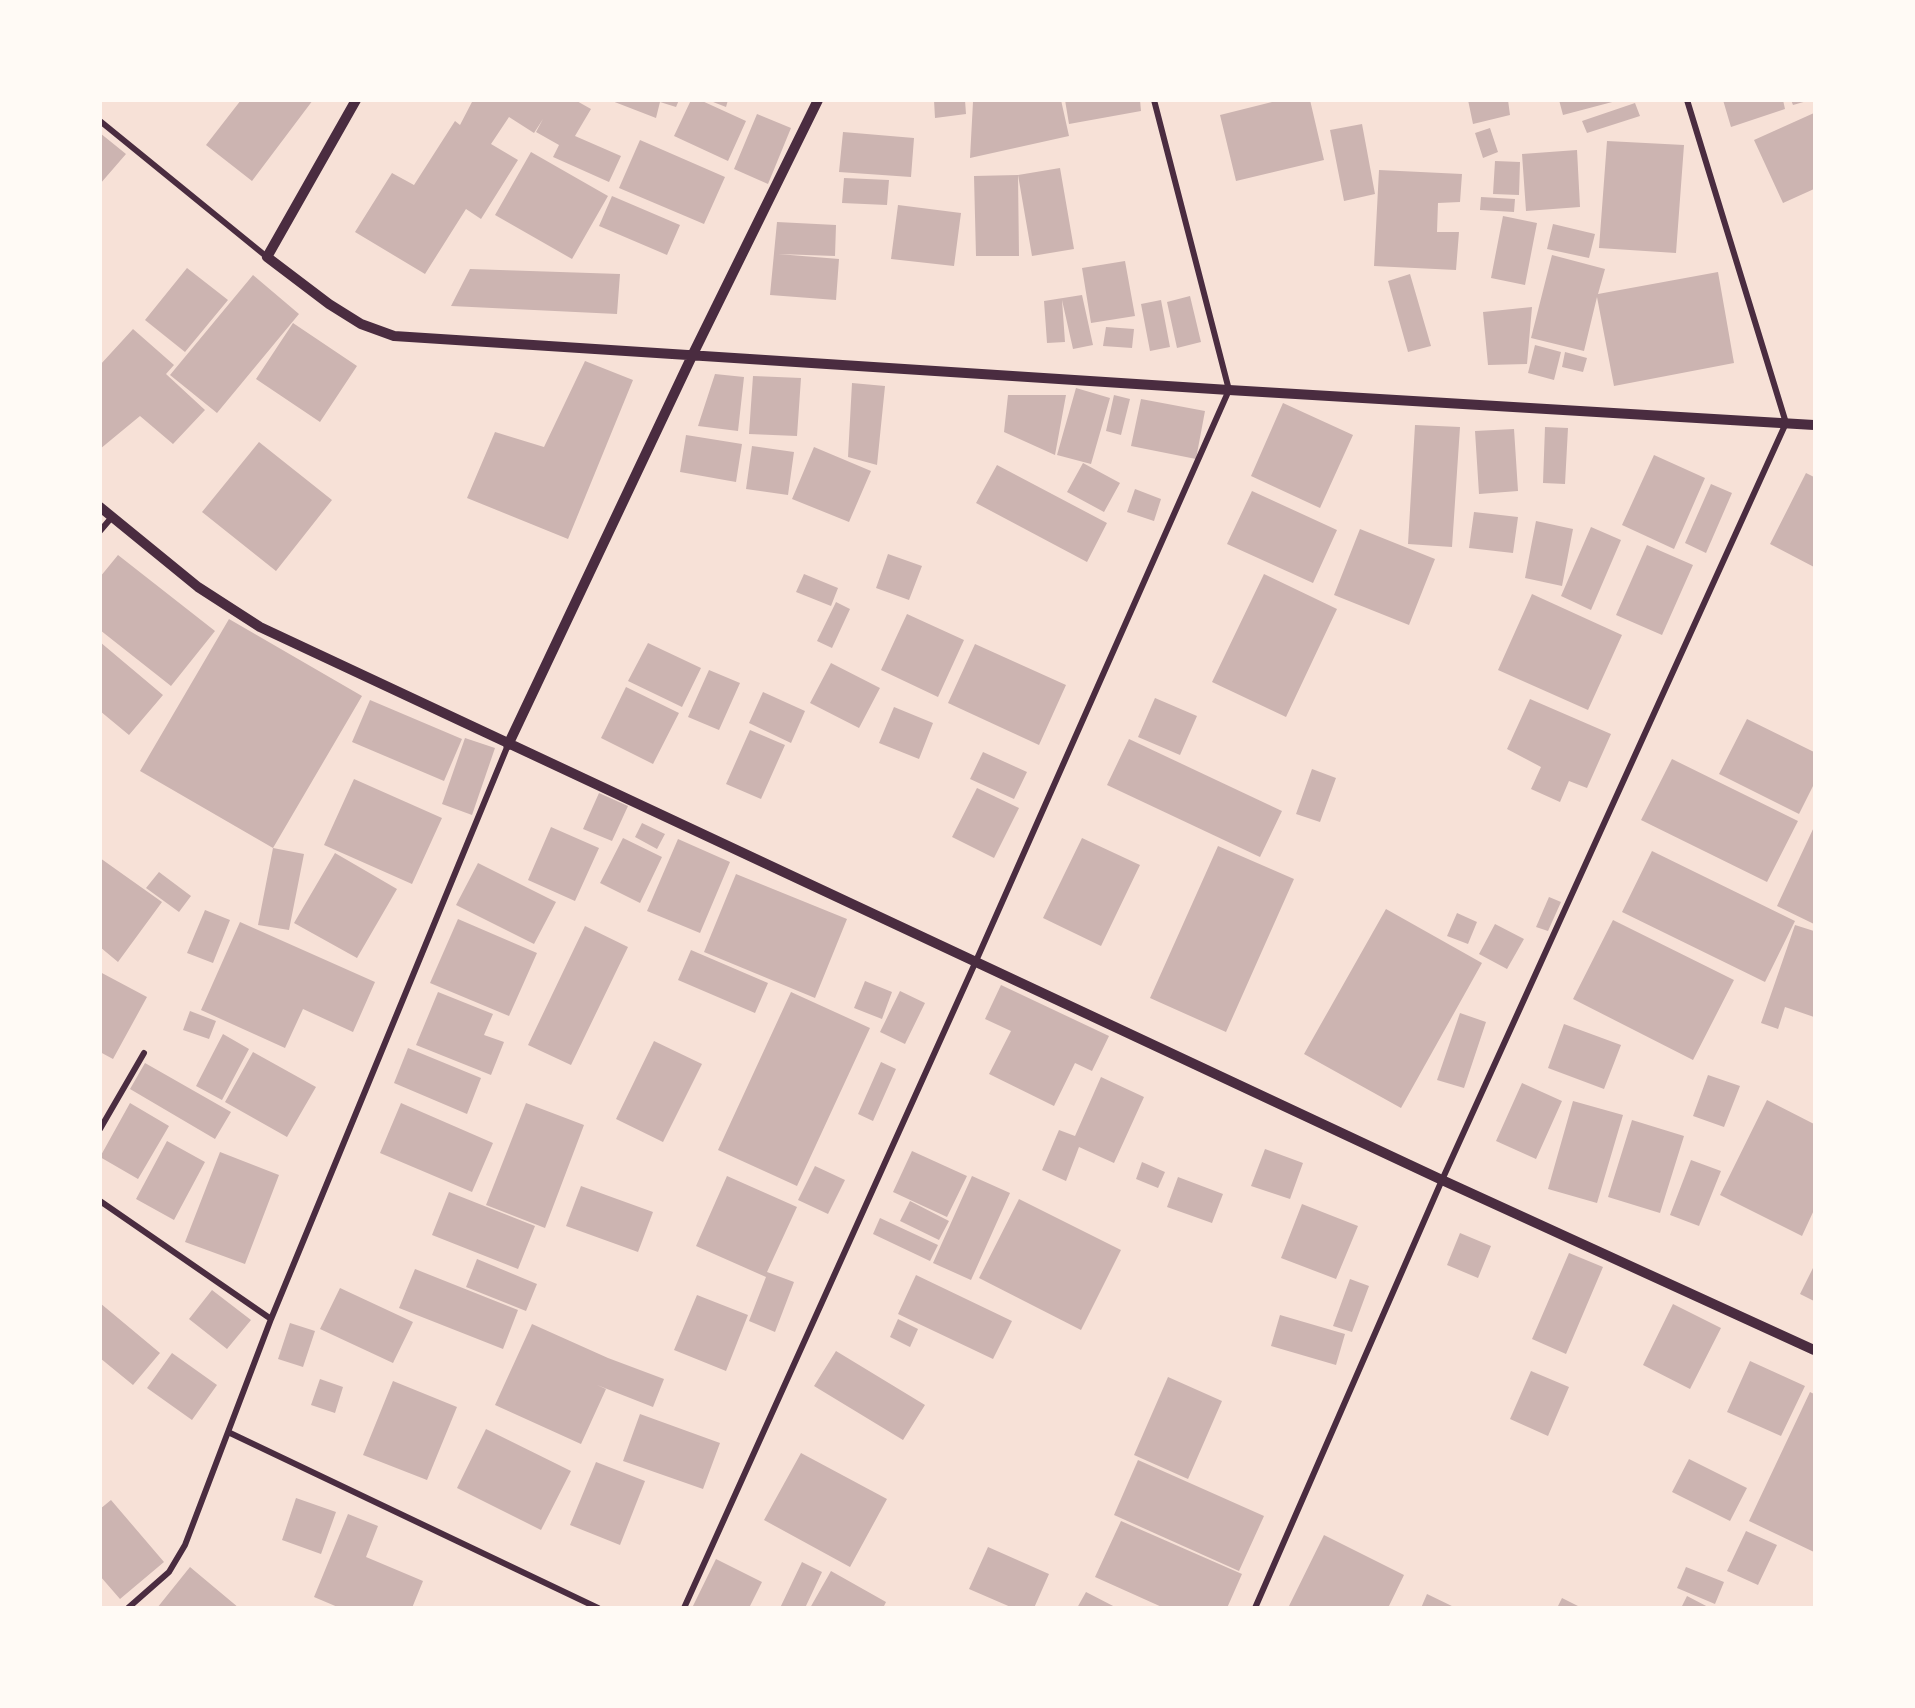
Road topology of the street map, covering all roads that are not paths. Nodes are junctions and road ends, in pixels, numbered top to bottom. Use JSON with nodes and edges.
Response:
{"nodes":[{"id":1,"x":356,"y":100,"type":"edge"},
{"id":2,"x":818,"y":100,"type":"edge"},
{"id":3,"x":1154,"y":100,"type":"edge"},
{"id":4,"x":1687,"y":100,"type":"edge"},
{"id":5,"x":100,"y":121,"type":"edge"},
{"id":6,"x":267,"y":257,"type":"junction"},
{"id":7,"x":692,"y":356,"type":"junction"},
{"id":8,"x":1229,"y":390,"type":"junction"},
{"id":9,"x":1786,"y":423,"type":"junction"},
{"id":10,"x":1815,"y":425,"type":"edge"},
{"id":11,"x":100,"y":507,"type":"edge"},
{"id":12,"x":112,"y":517,"type":"junction"},
{"id":13,"x":100,"y":531,"type":"edge"},
{"id":14,"x":508,"y":746,"type":"junction"},
{"id":15,"x":976,"y":961,"type":"junction"},
{"id":16,"x":144,"y":1053,"type":"dead end"},
{"id":17,"x":100,"y":1129,"type":"edge"},
{"id":18,"x":1442,"y":1180,"type":"junction"},
{"id":19,"x":100,"y":1201,"type":"edge"},
{"id":20,"x":272,"y":1319,"type":"junction"},
{"id":21,"x":1815,"y":1350,"type":"edge"},
{"id":22,"x":228,"y":1432,"type":"junction"},
{"id":23,"x":128,"y":1608,"type":"edge"},
{"id":24,"x":598,"y":1608,"type":"edge"},
{"id":25,"x":684,"y":1608,"type":"edge"},
{"id":26,"x":1255,"y":1608,"type":"edge"}],
"edges":[{"from":1,"to":6,"type":"street"},
{"from":2,"to":7,"type":"street"},
{"from":3,"to":8,"type":"street"},
{"from":4,"to":9,"type":"street"},
{"from":5,"to":6,"type":"street"},
{"from":6,"to":7,"type":"street"},
{"from":7,"to":8,"type":"street"},
{"from":7,"to":14,"type":"street"},
{"from":8,"to":9,"type":"street"},
{"from":8,"to":15,"type":"street"},
{"from":9,"to":10,"type":"street"},
{"from":9,"to":18,"type":"street"},
{"from":11,"to":12,"type":"street"},
{"from":12,"to":13,"type":"street"},
{"from":12,"to":14,"type":"street"},
{"from":14,"to":15,"type":"street"},
{"from":14,"to":20,"type":"street"},
{"from":15,"to":18,"type":"street"},
{"from":15,"to":25,"type":"street"},
{"from":16,"to":17,"type":"street"},
{"from":18,"to":21,"type":"street"},
{"from":18,"to":26,"type":"street"},
{"from":19,"to":20,"type":"street"},
{"from":20,"to":22,"type":"street"},
{"from":22,"to":23,"type":"street"},
{"from":22,"to":24,"type":"street"}]}
